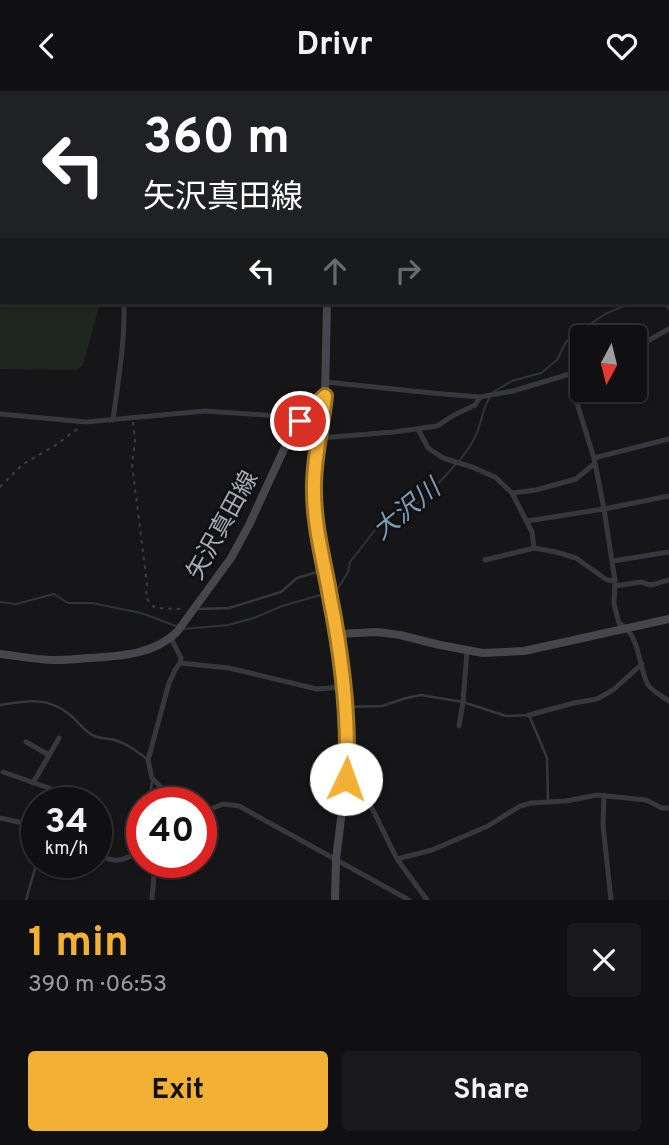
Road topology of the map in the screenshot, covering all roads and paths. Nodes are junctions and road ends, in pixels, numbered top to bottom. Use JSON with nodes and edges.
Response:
{"nodes":[{"id":1,"x":124,"y":305,"type":"edge"},
{"id":2,"x":327,"y":305,"type":"edge"},
{"id":3,"x":669,"y":329,"type":"edge"},
{"id":4,"x":648,"y":341,"type":"edge"},
{"id":5,"x":570,"y":375,"type":"edge"},
{"id":6,"x":326,"y":382,"type":"junction"},
{"id":7,"x":325,"y":396,"type":"junction"},
{"id":8,"x":480,"y":397,"type":"junction"},
{"id":9,"x":577,"y":403,"type":"edge"},
{"id":10,"x":0,"y":414,"type":"edge"},
{"id":11,"x":133,"y":418,"type":"junction"},
{"id":12,"x":113,"y":420,"type":"junction"},
{"id":13,"x":300,"y":421,"type":"junction"},
{"id":14,"x":86,"y":422,"type":"junction"},
{"id":15,"x":418,"y":429,"type":"junction"},
{"id":16,"x":320,"y":438,"type":"junction"},
{"id":17,"x":669,"y":439,"type":"edge"},
{"id":18,"x":594,"y":461,"type":"junction"},
{"id":19,"x":0,"y":487,"type":"edge"},
{"id":20,"x":512,"y":493,"type":"junction"},
{"id":21,"x":669,"y":496,"type":"edge"},
{"id":22,"x":604,"y":509,"type":"junction"},
{"id":23,"x":527,"y":521,"type":"junction"},
{"id":24,"x":534,"y":548,"type":"junction"},
{"id":25,"x":669,"y":552,"type":"edge"},
{"id":26,"x":485,"y":560,"type":"dead end"},
{"id":27,"x":613,"y":561,"type":"junction"},
{"id":28,"x":324,"y":571,"type":"junction"},
{"id":29,"x":669,"y":580,"type":"edge"},
{"id":30,"x":615,"y":584,"type":"junction"},
{"id":31,"x":194,"y":610,"type":"junction"},
{"id":32,"x":669,"y":619,"type":"edge"},
{"id":33,"x":627,"y":628,"type":"junction"},
{"id":34,"x":337,"y":634,"type":"junction"},
{"id":35,"x":170,"y":638,"type":"junction"},
{"id":36,"x":467,"y":651,"type":"junction"},
{"id":37,"x":0,"y":654,"type":"edge"},
{"id":38,"x":180,"y":663,"type":"junction"},
{"id":39,"x":642,"y":664,"type":"junction"},
{"id":40,"x":344,"y":687,"type":"junction"},
{"id":41,"x":669,"y":701,"type":"edge"},
{"id":42,"x":463,"y":702,"type":"junction"},
{"id":43,"x":0,"y":705,"type":"edge"},
{"id":44,"x":346,"y":707,"type":"junction"},
{"id":45,"x":529,"y":715,"type":"junction"},
{"id":46,"x":459,"y":726,"type":"dead end"},
{"id":47,"x":59,"y":738,"type":"dead end"},
{"id":48,"x":26,"y":742,"type":"dead end"},
{"id":49,"x":49,"y":755,"type":"junction"},
{"id":50,"x":149,"y":760,"type":"junction"},
{"id":51,"x":3,"y":772,"type":"dead end"},
{"id":52,"x":152,"y":778,"type":"junction"},
{"id":53,"x":346,"y":779,"type":"junction"},
{"id":54,"x":33,"y":783,"type":"junction"},
{"id":55,"x":44,"y":787,"type":"edge"},
{"id":56,"x":151,"y":787,"type":"edge"},
{"id":57,"x":160,"y":787,"type":"edge"},
{"id":58,"x":604,"y":795,"type":"junction"},
{"id":59,"x":548,"y":801,"type":"junction"},
{"id":60,"x":217,"y":806,"type":"edge"},
{"id":61,"x":669,"y":808,"type":"edge"},
{"id":62,"x":0,"y":818,"type":"edge"},
{"id":63,"x":21,"y":822,"type":"edge"},
{"id":64,"x":336,"y":859,"type":"junction"},
{"id":65,"x":397,"y":859,"type":"junction"},
{"id":66,"x":32,"y":878,"type":"edge"},
{"id":67,"x":154,"y":878,"type":"edge"},
{"id":68,"x":26,"y":900,"type":"edge"},
{"id":69,"x":152,"y":900,"type":"edge"},
{"id":70,"x":335,"y":900,"type":"edge"},
{"id":71,"x":410,"y":900,"type":"edge"},
{"id":72,"x":427,"y":900,"type":"edge"},
{"id":73,"x":611,"y":900,"type":"edge"}],
"edges":[{"from":1,"to":12,"type":"street"},
{"from":2,"to":6,"type":"street"},
{"from":3,"to":4,"type":"street"},
{"from":5,"to":8,"type":"street"},
{"from":6,"to":7,"type":"street"},
{"from":6,"to":8,"type":"street"},
{"from":7,"to":13,"type":"street","name":"矢沢真田線"},
{"from":7,"to":16,"type":"street"},
{"from":8,"to":15,"type":"street"},
{"from":9,"to":18,"type":"street"},
{"from":10,"to":14,"type":"street"},
{"from":11,"to":12,"type":"street"},
{"from":11,"to":13,"type":"street"},
{"from":11,"to":31,"type":"path"},
{"from":12,"to":14,"type":"street"},
{"from":13,"to":31,"type":"street","name":"矢沢真田線"},
{"from":14,"to":19,"type":"path"},
{"from":15,"to":16,"type":"street"},
{"from":15,"to":20,"type":"street"},
{"from":16,"to":28,"type":"street"},
{"from":17,"to":18,"type":"street"},
{"from":18,"to":20,"type":"street"},
{"from":18,"to":22,"type":"street"},
{"from":20,"to":23,"type":"street"},
{"from":21,"to":22,"type":"street"},
{"from":22,"to":23,"type":"street"},
{"from":22,"to":27,"type":"street"},
{"from":23,"to":24,"type":"street"},
{"from":24,"to":26,"type":"street"},
{"from":24,"to":30,"type":"street"},
{"from":25,"to":27,"type":"street"},
{"from":27,"to":30,"type":"street"},
{"from":28,"to":31,"type":"lane"},
{"from":28,"to":34,"type":"street"},
{"from":29,"to":30,"type":"street"},
{"from":30,"to":33,"type":"street"},
{"from":31,"to":35,"type":"street","name":"矢沢真田線"},
{"from":32,"to":33,"type":"street"},
{"from":33,"to":36,"type":"street"},
{"from":33,"to":39,"type":"street"},
{"from":34,"to":36,"type":"street"},
{"from":34,"to":40,"type":"street"},
{"from":35,"to":37,"type":"street","name":"矢沢真田線"},
{"from":35,"to":38,"type":"street"},
{"from":36,"to":42,"type":"street"},
{"from":38,"to":40,"type":"street"},
{"from":38,"to":50,"type":"street"},
{"from":39,"to":41,"type":"street"},
{"from":39,"to":45,"type":"street"},
{"from":40,"to":44,"type":"street"},
{"from":42,"to":44,"type":"lane"},
{"from":42,"to":45,"type":"lane"},
{"from":42,"to":46,"type":"street"},
{"from":43,"to":50,"type":"lane"},
{"from":44,"to":53,"type":"street"},
{"from":45,"to":59,"type":"lane"},
{"from":47,"to":49,"type":"street"},
{"from":48,"to":49,"type":"street"},
{"from":49,"to":54,"type":"street"},
{"from":50,"to":52,"type":"street"},
{"from":51,"to":54,"type":"street"},
{"from":52,"to":56,"type":"lane"},
{"from":52,"to":57,"type":"street"},
{"from":53,"to":64,"type":"street"},
{"from":53,"to":65,"type":"street"},
{"from":54,"to":55,"type":"street"},
{"from":58,"to":59,"type":"street"},
{"from":58,"to":61,"type":"street"},
{"from":58,"to":73,"type":"street"},
{"from":59,"to":65,"type":"street"},
{"from":60,"to":64,"type":"street"},
{"from":62,"to":63,"type":"street"},
{"from":64,"to":70,"type":"street"},
{"from":64,"to":71,"type":"street"},
{"from":65,"to":72,"type":"street"},
{"from":66,"to":68,"type":"lane"},
{"from":67,"to":69,"type":"street"}]}
